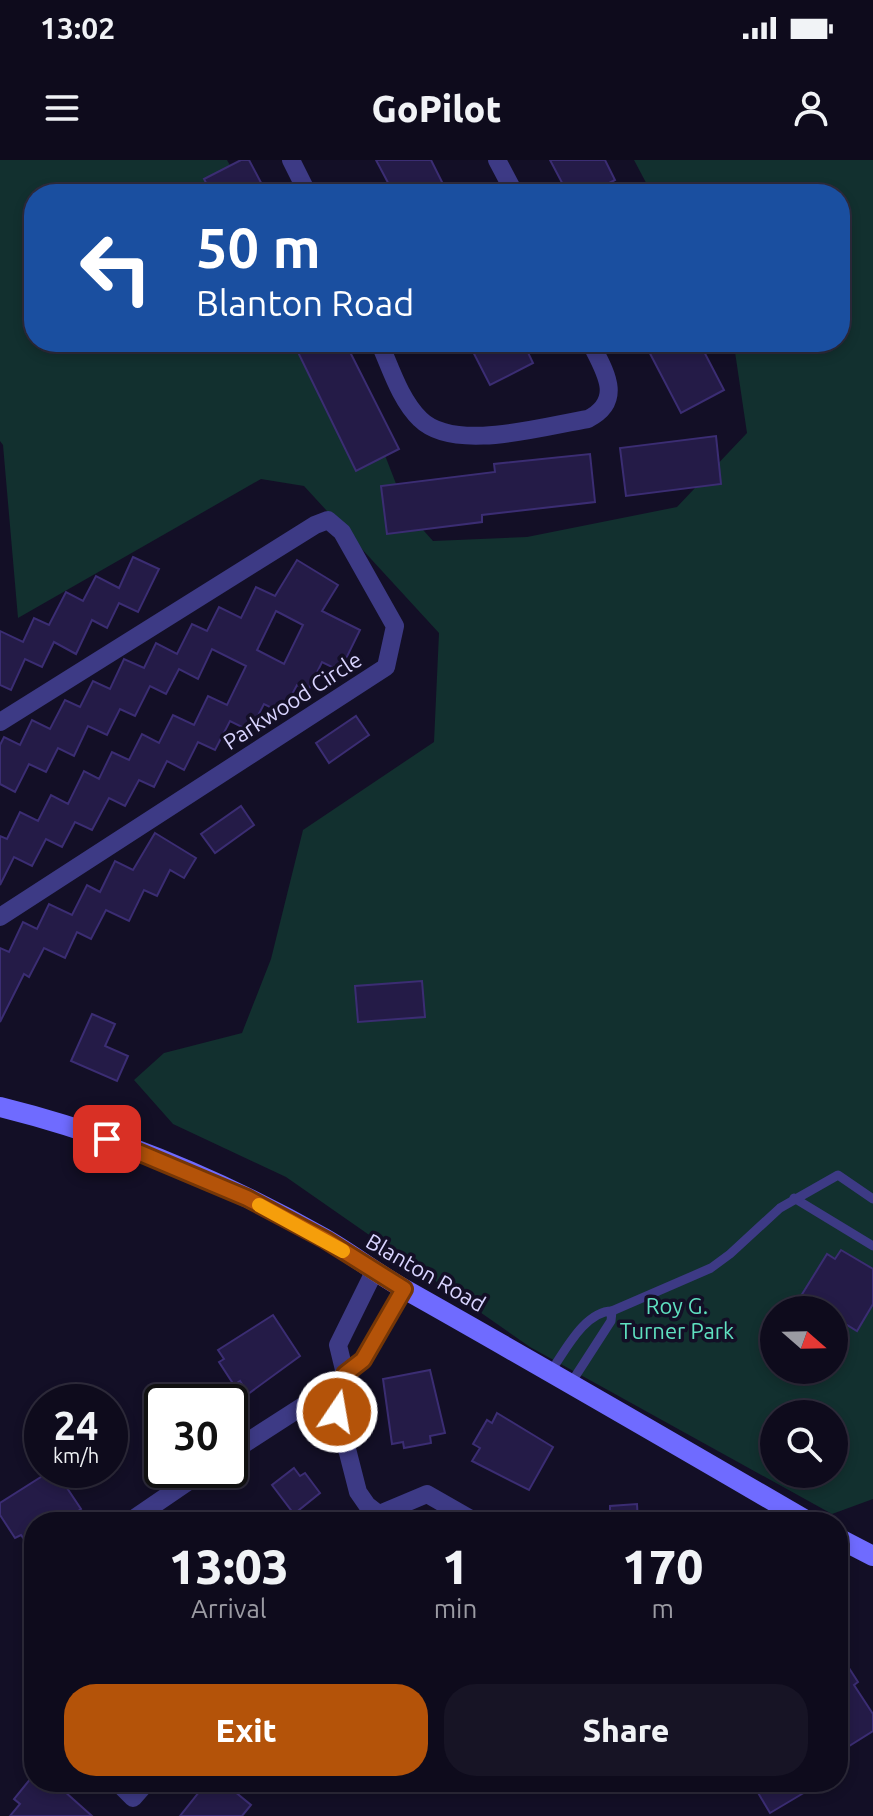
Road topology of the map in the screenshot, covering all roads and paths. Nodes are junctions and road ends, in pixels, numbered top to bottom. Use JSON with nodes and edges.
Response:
{"nodes":[{"id":1,"x":291,"y":160,"type":"edge"},
{"id":2,"x":497,"y":160,"type":"edge"},
{"id":3,"x":303,"y":184,"type":"edge"},
{"id":4,"x":510,"y":184,"type":"edge"},
{"id":5,"x":384,"y":352,"type":"edge"},
{"id":6,"x":595,"y":352,"type":"edge"},
{"id":7,"x":0,"y":722,"type":"edge"},
{"id":8,"x":0,"y":917,"type":"edge"},
{"id":9,"x":0,"y":1107,"type":"edge"},
{"id":10,"x":794,"y":1198,"type":"junction"},
{"id":11,"x":873,"y":1199,"type":"edge"},
{"id":12,"x":873,"y":1246,"type":"edge"},
{"id":13,"x":374,"y":1272,"type":"junction"},
{"id":14,"x":404,"y":1289,"type":"junction"},
{"id":15,"x":612,"y":1311,"type":"junction"},
{"id":16,"x":551,"y":1371,"type":"junction"},
{"id":17,"x":345,"y":1374,"type":"junction"},
{"id":18,"x":571,"y":1383,"type":"junction"},
{"id":19,"x":335,"y":1402,"type":"junction"},
{"id":20,"x":248,"y":1441,"type":"edge"},
{"id":21,"x":179,"y":1488,"type":"edge"},
{"id":22,"x":144,"y":1512,"type":"edge"},
{"id":23,"x":377,"y":1512,"type":"edge"},
{"id":24,"x":394,"y":1512,"type":"edge"},
{"id":25,"x":458,"y":1512,"type":"edge"},
{"id":26,"x":792,"y":1512,"type":"edge"},
{"id":27,"x":848,"y":1543,"type":"edge"},
{"id":28,"x":873,"y":1556,"type":"edge"}],
"edges":[{"from":1,"to":3,"type":"street"},
{"from":2,"to":4,"type":"street"},
{"from":5,"to":6,"type":"street"},
{"from":7,"to":8,"type":"street","name":"Parkwood Circle"},
{"from":9,"to":13,"type":"street","name":"Blanton Road"},
{"from":10,"to":11,"type":"lane"},
{"from":10,"to":12,"type":"lane"},
{"from":10,"to":15,"type":"lane"},
{"from":13,"to":14,"type":"street","name":"Blanton Road"},
{"from":13,"to":17,"type":"street"},
{"from":14,"to":16,"type":"street","name":"Blanton Road"},
{"from":14,"to":17,"type":"street"},
{"from":15,"to":16,"type":"lane"},
{"from":15,"to":18,"type":"lane"},
{"from":16,"to":18,"type":"street","name":"Blanton Road"},
{"from":17,"to":19,"type":"street"},
{"from":18,"to":26,"type":"street","name":"Blanton Road"},
{"from":19,"to":20,"type":"street"},
{"from":19,"to":23,"type":"street"},
{"from":21,"to":22,"type":"street"},
{"from":24,"to":25,"type":"street"},
{"from":27,"to":28,"type":"street"}]}
